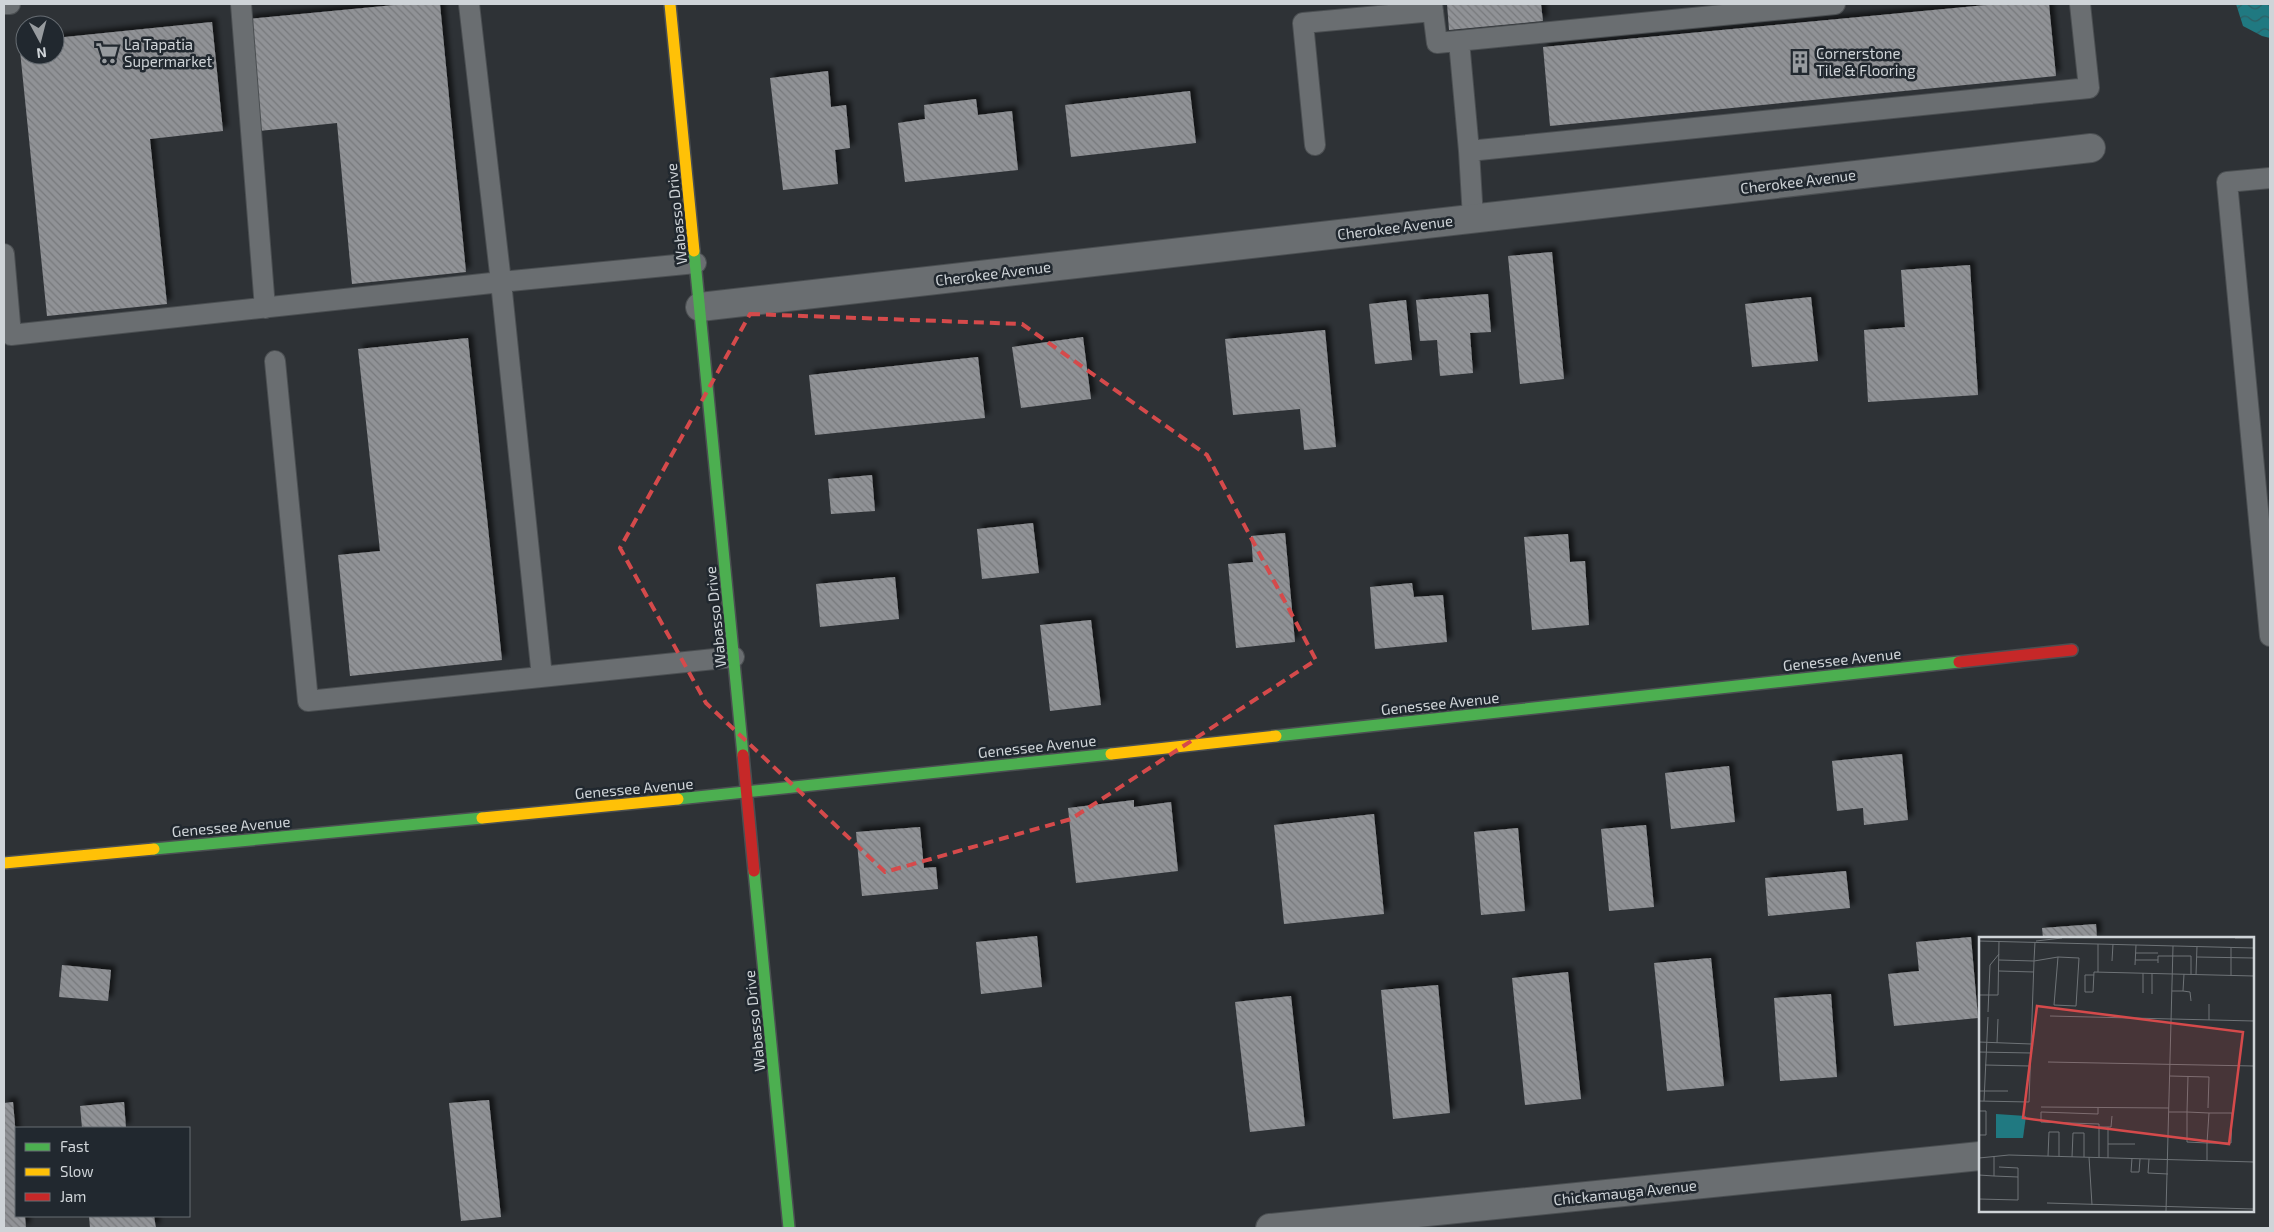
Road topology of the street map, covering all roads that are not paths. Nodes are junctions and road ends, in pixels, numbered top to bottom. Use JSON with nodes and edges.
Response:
{"nodes":[{"id":1,"x":4,"y":4,"type":"edge"},
{"id":2,"x":10,"y":4,"type":"edge"},
{"id":3,"x":241,"y":4,"type":"edge"},
{"id":4,"x":469,"y":4,"type":"edge"},
{"id":5,"x":670,"y":4,"type":"edge"},
{"id":6,"x":1835,"y":4,"type":"edge"},
{"id":7,"x":2080,"y":4,"type":"edge"},
{"id":8,"x":1433,"y":8,"type":"edge"},
{"id":9,"x":1334,"y":12,"type":"edge"},
{"id":10,"x":1459,"y":41,"type":"junction"},
{"id":11,"x":1315,"y":145,"type":"dead end"},
{"id":12,"x":2091,"y":148,"type":"dead end"},
{"id":13,"x":1468,"y":151,"type":"junction"},
{"id":14,"x":2270,"y":178,"type":"edge"},
{"id":15,"x":1472,"y":218,"type":"junction"},
{"id":16,"x":4,"y":254,"type":"edge"},
{"id":17,"x":696,"y":263,"type":"junction"},
{"id":18,"x":502,"y":282,"type":"junction"},
{"id":19,"x":700,"y":307,"type":"junction"},
{"id":20,"x":265,"y":308,"type":"junction"},
{"id":21,"x":275,"y":362,"type":"dead end"},
{"id":22,"x":2268,"y":577,"type":"edge"},
{"id":23,"x":2270,"y":636,"type":"edge"},
{"id":24,"x":2072,"y":650,"type":"dead end"},
{"id":25,"x":734,"y":658,"type":"junction"},
{"id":26,"x":542,"y":677,"type":"junction"},
{"id":27,"x":747,"y":793,"type":"junction"},
{"id":28,"x":4,"y":863,"type":"edge"},
{"id":29,"x":1979,"y":1156,"type":"edge"},
{"id":30,"x":789,"y":1228,"type":"edge"},
{"id":31,"x":1270,"y":1228,"type":"edge"}],
"edges":[{"from":1,"to":2,"type":"lane"},
{"from":3,"to":20,"type":"lane"},
{"from":4,"to":18,"type":"lane"},
{"from":5,"to":17,"type":"street","name":"Wabasso Drive"},
{"from":6,"to":10,"type":"lane"},
{"from":7,"to":13,"type":"lane"},
{"from":8,"to":9,"type":"lane"},
{"from":8,"to":10,"type":"lane"},
{"from":9,"to":11,"type":"lane"},
{"from":10,"to":13,"type":"lane"},
{"from":12,"to":15,"type":"street","name":"Cherokee Avenue"},
{"from":13,"to":15,"type":"lane"},
{"from":14,"to":22,"type":"lane"},
{"from":15,"to":19,"type":"street","name":"Cherokee Avenue"},
{"from":16,"to":20,"type":"lane"},
{"from":17,"to":18,"type":"lane"},
{"from":17,"to":19,"type":"street","name":"Wabasso Drive"},
{"from":18,"to":20,"type":"lane"},
{"from":18,"to":26,"type":"lane"},
{"from":19,"to":25,"type":"street","name":"Wabasso Drive"},
{"from":21,"to":26,"type":"lane"},
{"from":22,"to":23,"type":"lane"},
{"from":24,"to":27,"type":"street","name":"Genessee Avenue"},
{"from":25,"to":26,"type":"lane"},
{"from":25,"to":27,"type":"street","name":"Wabasso Drive"},
{"from":27,"to":28,"type":"street","name":"Genessee Avenue"},
{"from":27,"to":30,"type":"street","name":"Wabasso Drive"},
{"from":29,"to":31,"type":"street","name":"Chickamauga Avenue"}]}
